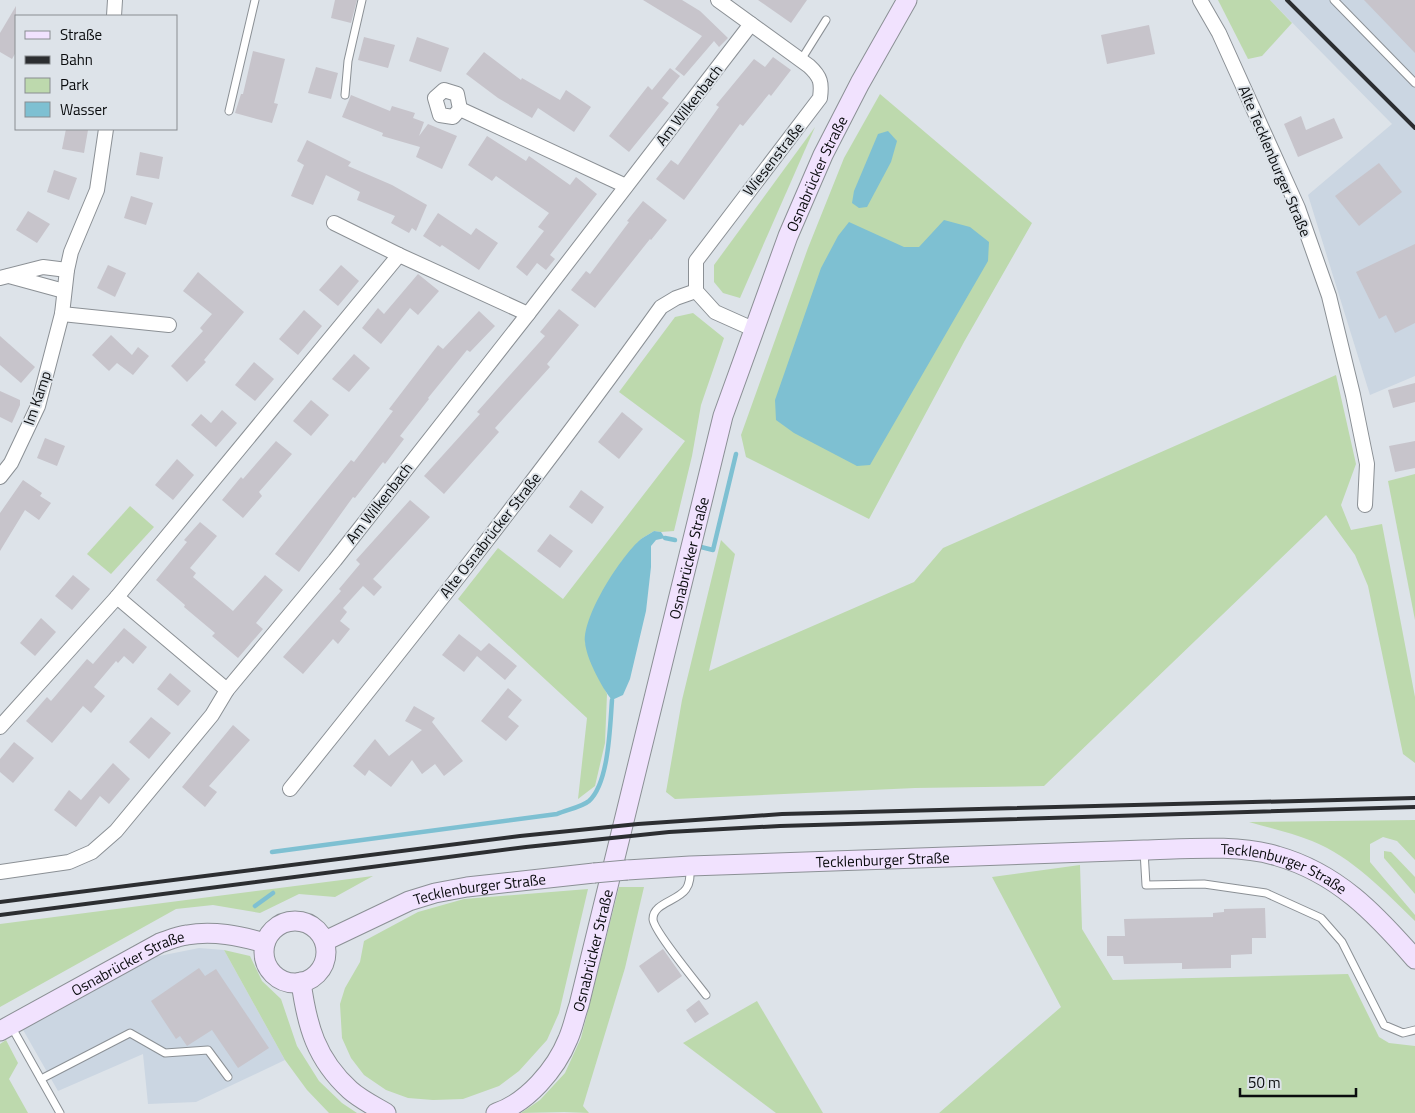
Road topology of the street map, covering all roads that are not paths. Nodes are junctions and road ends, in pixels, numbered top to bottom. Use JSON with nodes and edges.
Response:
{"nodes":[{"id":1,"x":115,"y":0,"type":"edge"},
{"id":2,"x":255,"y":0,"type":"edge"},
{"id":3,"x":362,"y":0,"type":"edge"},
{"id":4,"x":718,"y":0,"type":"edge"},
{"id":5,"x":907,"y":0,"type":"edge"},
{"id":6,"x":1200,"y":0,"type":"edge"},
{"id":7,"x":1334,"y":0,"type":"edge"},
{"id":8,"x":114,"y":15,"type":"edge"},
{"id":9,"x":826,"y":20,"type":"dead end"},
{"id":10,"x":751,"y":24,"type":"junction"},
{"id":11,"x":802,"y":60,"type":"junction"},
{"id":12,"x":1415,"y":83,"type":"edge"},
{"id":13,"x":345,"y":95,"type":"dead end"},
{"id":14,"x":460,"y":109,"type":"dead end"},
{"id":15,"x":229,"y":111,"type":"dead end"},
{"id":16,"x":106,"y":130,"type":"edge"},
{"id":17,"x":626,"y":186,"type":"junction"},
{"id":18,"x":334,"y":223,"type":"dead end"},
{"id":19,"x":400,"y":255,"type":"junction"},
{"id":20,"x":67,"y":270,"type":"junction"},
{"id":21,"x":4,"y":277,"type":"edge"},
{"id":22,"x":64,"y":291,"type":"junction"},
{"id":23,"x":696,"y":291,"type":"junction"},
{"id":24,"x":62,"y":314,"type":"junction"},
{"id":25,"x":528,"y":314,"type":"junction"},
{"id":26,"x":169,"y":326,"type":"dead end"},
{"id":27,"x":753,"y":329,"type":"junction"},
{"id":28,"x":0,"y":477,"type":"edge"},
{"id":29,"x":1365,"y":504,"type":"dead end"},
{"id":30,"x":117,"y":597,"type":"junction"},
{"id":31,"x":227,"y":690,"type":"junction"},
{"id":32,"x":0,"y":727,"type":"edge"},
{"id":33,"x":290,"y":788,"type":"dead end"},
{"id":34,"x":1144,"y":850,"type":"junction"},
{"id":35,"x":690,"y":866,"type":"junction"},
{"id":36,"x":0,"y":872,"type":"edge"},
{"id":37,"x":325,"y":941,"type":"junction"},
{"id":38,"x":265,"y":943,"type":"junction"},
{"id":39,"x":1415,"y":959,"type":"edge"},
{"id":40,"x":301,"y":982,"type":"junction"},
{"id":41,"x":706,"y":995,"type":"dead end"},
{"id":42,"x":6,"y":1028,"type":"edge"},
{"id":43,"x":1415,"y":1030,"type":"edge"},
{"id":44,"x":228,"y":1077,"type":"dead end"},
{"id":45,"x":41,"y":1079,"type":"junction"},
{"id":46,"x":60,"y":1113,"type":"edge"},
{"id":47,"x":386,"y":1113,"type":"edge"},
{"id":48,"x":496,"y":1113,"type":"edge"}],
"edges":[{"from":1,"to":8,"type":"street"},
{"from":2,"to":15,"type":"lane"},
{"from":3,"to":13,"type":"lane"},
{"from":4,"to":10,"type":"street","name":"Wiesenstraße"},
{"from":5,"to":27,"type":"main road","name":"Osnabrücker Straße"},
{"from":6,"to":29,"type":"street","name":"Alte Tecklenburger Straße"},
{"from":7,"to":12,"type":"lane"},
{"from":9,"to":11,"type":"lane"},
{"from":10,"to":11,"type":"street","name":"Wiesenstraße"},
{"from":10,"to":17,"type":"street","name":"Am Wilkenbach"},
{"from":11,"to":23,"type":"street","name":"Wiesenstraße"},
{"from":14,"to":17,"type":"street"},
{"from":16,"to":20,"type":"street","name":"Im Kamp"},
{"from":17,"to":25,"type":"street","name":"Am Wilkenbach"},
{"from":18,"to":19,"type":"street"},
{"from":19,"to":25,"type":"street"},
{"from":19,"to":30,"type":"street"},
{"from":20,"to":21,"type":"street"},
{"from":20,"to":22,"type":"street","name":"Im Kamp"},
{"from":21,"to":22,"type":"street"},
{"from":22,"to":24,"type":"street","name":"Im Kamp"},
{"from":23,"to":27,"type":"street"},
{"from":23,"to":33,"type":"street","name":"Alte Osnabrücker Straße"},
{"from":24,"to":26,"type":"street"},
{"from":24,"to":28,"type":"street","name":"Im Kamp"},
{"from":25,"to":31,"type":"street","name":"Am Wilkenbach"},
{"from":27,"to":48,"type":"main road","name":"Osnabrücker Straße"},
{"from":30,"to":31,"type":"street"},
{"from":30,"to":32,"type":"street"},
{"from":31,"to":36,"type":"street","name":"Am Wilkenbach"},
{"from":34,"to":35,"type":"main road","name":"Tecklenburger Straße"},
{"from":34,"to":39,"type":"main road","name":"Tecklenburger Straße"},
{"from":34,"to":43,"type":"lane"},
{"from":35,"to":37,"type":"main road","name":"Tecklenburger Straße","bridge":true},
{"from":35,"to":41,"type":"lane"},
{"from":37,"to":38,"type":"main road"},
{"from":37,"to":40,"type":"main road"},
{"from":38,"to":40,"type":"main road"},
{"from":38,"to":42,"type":"main road","name":"Osnabrücker Straße"},
{"from":40,"to":47,"type":"main road"},
{"from":42,"to":45,"type":"lane"},
{"from":44,"to":45,"type":"lane"},
{"from":45,"to":46,"type":"lane"}]}
